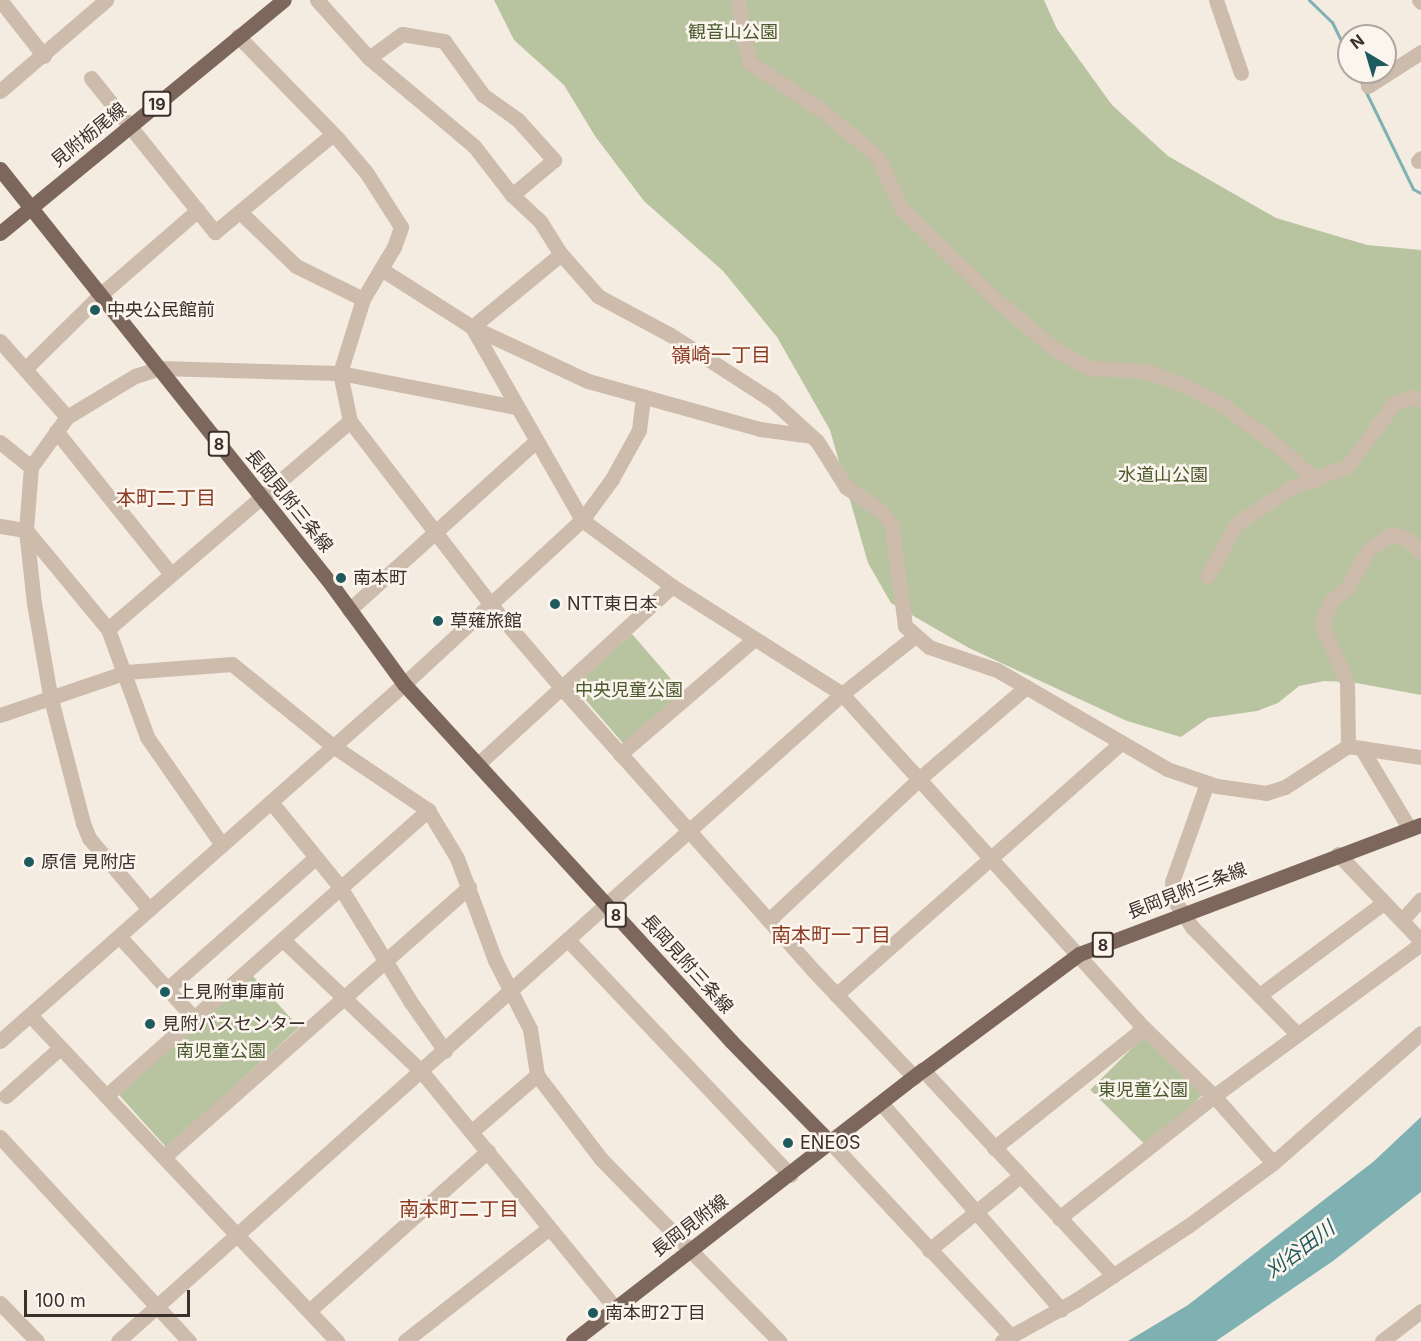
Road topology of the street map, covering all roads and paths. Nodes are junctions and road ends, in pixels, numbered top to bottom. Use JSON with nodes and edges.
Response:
{"nodes":[{"id":1,"x":0,"y":0,"type":"edge"},
{"id":2,"x":106,"y":0,"type":"edge"},
{"id":3,"x":284,"y":0,"type":"edge"},
{"id":4,"x":317,"y":0,"type":"edge"},
{"id":5,"x":738,"y":0,"type":"edge"},
{"id":6,"x":1220,"y":2,"type":"edge"},
{"id":7,"x":238,"y":36,"type":"junction"},
{"id":8,"x":1421,"y":52,"type":"edge"},
{"id":9,"x":44,"y":56,"type":"junction"},
{"id":10,"x":369,"y":58,"type":"junction"},
{"id":11,"x":1241,"y":73,"type":"dead end"},
{"id":12,"x":91,"y":78,"type":"dead end"},
{"id":13,"x":1368,"y":86,"type":"dead end"},
{"id":14,"x":0,"y":91,"type":"edge"},
{"id":15,"x":130,"y":126,"type":"junction"},
{"id":16,"x":333,"y":134,"type":"junction"},
{"id":17,"x":0,"y":169,"type":"edge"},
{"id":18,"x":512,"y":195,"type":"junction"},
{"id":19,"x":31,"y":208,"type":"junction"},
{"id":20,"x":198,"y":210,"type":"junction"},
{"id":21,"x":240,"y":212,"type":"junction"},
{"id":22,"x":0,"y":232,"type":"edge"},
{"id":23,"x":561,"y":254,"type":"junction"},
{"id":24,"x":381,"y":269,"type":"junction"},
{"id":25,"x":99,"y":296,"type":"junction"},
{"id":26,"x":363,"y":299,"type":"junction"},
{"id":27,"x":472,"y":327,"type":"junction"},
{"id":28,"x":0,"y":341,"type":"edge"},
{"id":29,"x":159,"y":368,"type":"junction"},
{"id":30,"x":26,"y":369,"type":"junction"},
{"id":31,"x":340,"y":373,"type":"junction"},
{"id":32,"x":643,"y":396,"type":"junction"},
{"id":33,"x":1421,"y":400,"type":"edge"},
{"id":34,"x":515,"y":406,"type":"junction"},
{"id":35,"x":67,"y":417,"type":"junction"},
{"id":36,"x":350,"y":421,"type":"junction"},
{"id":37,"x":56,"y":431,"type":"junction"},
{"id":38,"x":811,"y":436,"type":"junction"},
{"id":39,"x":0,"y":442,"type":"edge"},
{"id":40,"x":535,"y":442,"type":"junction"},
{"id":41,"x":32,"y":467,"type":"junction"},
{"id":42,"x":1316,"y":480,"type":"junction"},
{"id":43,"x":261,"y":497,"type":"junction"},
{"id":44,"x":582,"y":520,"type":"junction"},
{"id":45,"x":0,"y":526,"type":"edge"},
{"id":46,"x":436,"y":529,"type":"junction"},
{"id":47,"x":26,"y":530,"type":"junction"},
{"id":48,"x":1421,"y":552,"type":"edge"},
{"id":49,"x":171,"y":574,"type":"junction"},
{"id":50,"x":1207,"y":576,"type":"dead end"},
{"id":51,"x":672,"y":586,"type":"junction"},
{"id":52,"x":491,"y":604,"type":"junction"},
{"id":53,"x":349,"y":610,"type":"junction"},
{"id":54,"x":108,"y":629,"type":"junction"},
{"id":55,"x":915,"y":636,"type":"junction"},
{"id":56,"x":754,"y":639,"type":"junction"},
{"id":57,"x":126,"y":672,"type":"junction"},
{"id":58,"x":404,"y":684,"type":"junction"},
{"id":59,"x":560,"y":686,"type":"junction"},
{"id":60,"x":1026,"y":687,"type":"junction"},
{"id":61,"x":842,"y":694,"type":"junction"},
{"id":62,"x":51,"y":695,"type":"junction"},
{"id":63,"x":0,"y":715,"type":"edge"},
{"id":64,"x":1121,"y":743,"type":"junction"},
{"id":65,"x":333,"y":746,"type":"junction"},
{"id":66,"x":1356,"y":749,"type":"junction"},
{"id":67,"x":620,"y":754,"type":"junction"},
{"id":68,"x":1421,"y":757,"type":"edge"},
{"id":69,"x":478,"y":764,"type":"junction"},
{"id":70,"x":920,"y":778,"type":"junction"},
{"id":71,"x":1207,"y":783,"type":"junction"},
{"id":72,"x":271,"y":802,"type":"junction"},
{"id":73,"x":428,"y":810,"type":"junction"},
{"id":74,"x":1417,"y":827,"type":"edge"},
{"id":75,"x":691,"y":833,"type":"junction"},
{"id":76,"x":222,"y":845,"type":"junction"},
{"id":77,"x":1338,"y":854,"type":"junction"},
{"id":78,"x":316,"y":857,"type":"junction"},
{"id":79,"x":990,"y":857,"type":"junction"},
{"id":80,"x":340,"y":887,"type":"junction"},
{"id":81,"x":469,"y":887,"type":"junction"},
{"id":82,"x":1421,"y":898,"type":"edge"},
{"id":83,"x":1383,"y":903,"type":"junction"},
{"id":84,"x":608,"y":906,"type":"junction"},
{"id":85,"x":149,"y":909,"type":"junction"},
{"id":86,"x":1183,"y":912,"type":"junction"},
{"id":87,"x":769,"y":920,"type":"junction"},
{"id":88,"x":1402,"y":920,"type":"junction"},
{"id":89,"x":119,"y":936,"type":"junction"},
{"id":90,"x":283,"y":940,"type":"junction"},
{"id":91,"x":569,"y":941,"type":"junction"},
{"id":92,"x":1421,"y":943,"type":"edge"},
{"id":93,"x":1079,"y":954,"type":"junction"},
{"id":94,"x":387,"y":959,"type":"junction"},
{"id":95,"x":166,"y":989,"type":"junction"},
{"id":96,"x":510,"y":993,"type":"junction"},
{"id":97,"x":1261,"y":994,"type":"junction"},
{"id":98,"x":836,"y":995,"type":"junction"},
{"id":99,"x":346,"y":998,"type":"junction"},
{"id":100,"x":30,"y":1015,"type":"junction"},
{"id":101,"x":194,"y":1018,"type":"junction"},
{"id":102,"x":1143,"y":1028,"type":"junction"},
{"id":103,"x":1421,"y":1033,"type":"edge"},
{"id":104,"x":1297,"y":1034,"type":"junction"},
{"id":105,"x":0,"y":1041,"type":"edge"},
{"id":106,"x":60,"y":1048,"type":"junction"},
{"id":107,"x":445,"y":1051,"type":"junction"},
{"id":108,"x":422,"y":1072,"type":"junction"},
{"id":109,"x":918,"y":1073,"type":"junction"},
{"id":110,"x":537,"y":1075,"type":"junction"},
{"id":111,"x":6,"y":1096,"type":"dead end"},
{"id":112,"x":105,"y":1096,"type":"junction"},
{"id":113,"x":1214,"y":1096,"type":"junction"},
{"id":114,"x":881,"y":1103,"type":"junction"},
{"id":115,"x":472,"y":1131,"type":"junction"},
{"id":116,"x":0,"y":1137,"type":"edge"},
{"id":117,"x":831,"y":1143,"type":"junction"},
{"id":118,"x":994,"y":1148,"type":"junction"},
{"id":119,"x":488,"y":1151,"type":"junction"},
{"id":120,"x":165,"y":1156,"type":"junction"},
{"id":121,"x":1273,"y":1163,"type":"junction"},
{"id":122,"x":790,"y":1175,"type":"junction"},
{"id":123,"x":1020,"y":1176,"type":"junction"},
{"id":124,"x":975,"y":1212,"type":"junction"},
{"id":125,"x":1059,"y":1218,"type":"junction"},
{"id":126,"x":549,"y":1228,"type":"junction"},
{"id":127,"x":236,"y":1235,"type":"junction"},
{"id":128,"x":929,"y":1250,"type":"junction"},
{"id":129,"x":690,"y":1251,"type":"junction"},
{"id":130,"x":1113,"y":1275,"type":"junction"},
{"id":131,"x":0,"y":1303,"type":"edge"},
{"id":132,"x":158,"y":1306,"type":"junction"},
{"id":133,"x":615,"y":1308,"type":"junction"},
{"id":134,"x":1061,"y":1309,"type":"junction"},
{"id":135,"x":309,"y":1311,"type":"junction"},
{"id":136,"x":1421,"y":1311,"type":"edge"},
{"id":137,"x":1007,"y":1339,"type":"edge"},
{"id":138,"x":36,"y":1341,"type":"edge"},
{"id":139,"x":118,"y":1341,"type":"edge"},
{"id":140,"x":189,"y":1341,"type":"edge"},
{"id":141,"x":337,"y":1341,"type":"edge"},
{"id":142,"x":405,"y":1341,"type":"edge"},
{"id":143,"x":573,"y":1341,"type":"edge"},
{"id":144,"x":779,"y":1341,"type":"edge"},
{"id":145,"x":1382,"y":1341,"type":"edge"}],
"edges":[{"from":1,"to":9,"type":"street"},
{"from":2,"to":9,"type":"street"},
{"from":3,"to":7,"type":"main road","name":"見附栃尾線","number":"19"},
{"from":4,"to":10,"type":"street"},
{"from":5,"to":42,"type":"street"},
{"from":6,"to":11,"type":"street"},
{"from":7,"to":15,"type":"main road","name":"見附栃尾線","number":"19"},
{"from":7,"to":16,"type":"street"},
{"from":8,"to":13,"type":"street"},
{"from":9,"to":14,"type":"street"},
{"from":10,"to":18,"type":"street"},
{"from":10,"to":18,"type":"street"},
{"from":12,"to":15,"type":"street"},
{"from":15,"to":19,"type":"main road","name":"見附栃尾線","number":"19"},
{"from":15,"to":20,"type":"street"},
{"from":16,"to":21,"type":"street"},
{"from":16,"to":24,"type":"street"},
{"from":17,"to":19,"type":"main road","name":"長岡見附三条線","number":"8"},
{"from":18,"to":23,"type":"street"},
{"from":19,"to":22,"type":"main road","name":"見附栃尾線"},
{"from":19,"to":25,"type":"main road","name":"長岡見附三条線","number":"8"},
{"from":20,"to":21,"type":"street"},
{"from":20,"to":25,"type":"street"},
{"from":21,"to":26,"type":"street"},
{"from":23,"to":27,"type":"street"},
{"from":23,"to":38,"type":"street"},
{"from":24,"to":26,"type":"street"},
{"from":24,"to":27,"type":"street"},
{"from":25,"to":29,"type":"main road","name":"長岡見附三条線","number":"8"},
{"from":25,"to":30,"type":"street"},
{"from":26,"to":31,"type":"street"},
{"from":27,"to":32,"type":"street"},
{"from":27,"to":34,"type":"street"},
{"from":28,"to":30,"type":"street"},
{"from":29,"to":31,"type":"street"},
{"from":29,"to":35,"type":"street"},
{"from":29,"to":43,"type":"main road","name":"長岡見附三条線","number":"8"},
{"from":30,"to":35,"type":"street"},
{"from":31,"to":34,"type":"street"},
{"from":31,"to":36,"type":"street"},
{"from":32,"to":38,"type":"street"},
{"from":32,"to":44,"type":"street"},
{"from":33,"to":42,"type":"street"},
{"from":34,"to":40,"type":"street"},
{"from":35,"to":37,"type":"street"},
{"from":36,"to":43,"type":"street"},
{"from":36,"to":46,"type":"street"},
{"from":37,"to":41,"type":"street"},
{"from":37,"to":49,"type":"street"},
{"from":38,"to":55,"type":"street"},
{"from":39,"to":41,"type":"street"},
{"from":40,"to":44,"type":"street"},
{"from":40,"to":46,"type":"street"},
{"from":41,"to":47,"type":"street"},
{"from":42,"to":50,"type":"street"},
{"from":43,"to":49,"type":"street"},
{"from":43,"to":53,"type":"main road","name":"長岡見附三条線","number":"8"},
{"from":44,"to":51,"type":"street"},
{"from":44,"to":52,"type":"street"},
{"from":45,"to":47,"type":"street"},
{"from":46,"to":52,"type":"street"},
{"from":46,"to":53,"type":"street"},
{"from":47,"to":54,"type":"street"},
{"from":47,"to":62,"type":"street"},
{"from":48,"to":66,"type":"street"},
{"from":49,"to":54,"type":"street"},
{"from":51,"to":56,"type":"street"},
{"from":51,"to":59,"type":"street"},
{"from":52,"to":58,"type":"street"},
{"from":52,"to":59,"type":"street"},
{"from":53,"to":58,"type":"main road","name":"長岡見附三条線","number":"8"},
{"from":54,"to":57,"type":"street"},
{"from":55,"to":60,"type":"street"},
{"from":55,"to":61,"type":"street"},
{"from":56,"to":61,"type":"street"},
{"from":56,"to":67,"type":"street"},
{"from":57,"to":62,"type":"street"},
{"from":57,"to":65,"type":"street"},
{"from":57,"to":76,"type":"street"},
{"from":58,"to":65,"type":"street"},
{"from":58,"to":69,"type":"main road","name":"長岡見附三条線","number":"8"},
{"from":59,"to":67,"type":"street"},
{"from":59,"to":69,"type":"street"},
{"from":60,"to":64,"type":"street"},
{"from":60,"to":70,"type":"street"},
{"from":61,"to":70,"type":"street"},
{"from":61,"to":75,"type":"street"},
{"from":62,"to":63,"type":"street"},
{"from":62,"to":85,"type":"street"},
{"from":64,"to":71,"type":"street"},
{"from":64,"to":79,"type":"street"},
{"from":65,"to":72,"type":"street"},
{"from":65,"to":73,"type":"street"},
{"from":66,"to":68,"type":"street"},
{"from":66,"to":71,"type":"street"},
{"from":66,"to":74,"type":"street"},
{"from":67,"to":75,"type":"street"},
{"from":69,"to":84,"type":"main road","name":"長岡見附三条線","number":"8"},
{"from":70,"to":79,"type":"street"},
{"from":70,"to":87,"type":"street"},
{"from":71,"to":86,"type":"street"},
{"from":72,"to":76,"type":"street"},
{"from":72,"to":78,"type":"street"},
{"from":73,"to":80,"type":"street"},
{"from":73,"to":81,"type":"street"},
{"from":74,"to":77,"type":"main road","name":"長岡見附三条線","number":"8"},
{"from":75,"to":84,"type":"street"},
{"from":75,"to":87,"type":"street"},
{"from":76,"to":85,"type":"street"},
{"from":77,"to":83,"type":"street"},
{"from":77,"to":86,"type":"main road","name":"長岡見附三条線","number":"8"},
{"from":78,"to":80,"type":"street"},
{"from":78,"to":95,"type":"street"},
{"from":79,"to":93,"type":"street"},
{"from":79,"to":98,"type":"street"},
{"from":80,"to":90,"type":"street"},
{"from":80,"to":94,"type":"street"},
{"from":81,"to":94,"type":"street"},
{"from":81,"to":96,"type":"street"},
{"from":82,"to":88,"type":"street"},
{"from":83,"to":88,"type":"street"},
{"from":83,"to":97,"type":"street"},
{"from":84,"to":91,"type":"street"},
{"from":84,"to":117,"type":"main road","name":"長岡見附三条線","number":"8"},
{"from":85,"to":89,"type":"street"},
{"from":86,"to":93,"type":"main road","name":"長岡見附三条線","number":"8"},
{"from":86,"to":97,"type":"street"},
{"from":87,"to":98,"type":"street"},
{"from":88,"to":92,"type":"street"},
{"from":89,"to":95,"type":"street"},
{"from":89,"to":100,"type":"street"},
{"from":90,"to":99,"type":"street"},
{"from":90,"to":101,"type":"street"},
{"from":91,"to":96,"type":"street"},
{"from":91,"to":122,"type":"street"},
{"from":92,"to":104,"type":"street"},
{"from":93,"to":102,"type":"street"},
{"from":93,"to":109,"type":"main road","name":"長岡見附三条線","number":"8"},
{"from":94,"to":99,"type":"street"},
{"from":94,"to":107,"type":"street"},
{"from":95,"to":101,"type":"street"},
{"from":96,"to":107,"type":"street"},
{"from":96,"to":110,"type":"street"},
{"from":97,"to":104,"type":"street"},
{"from":98,"to":109,"type":"street"},
{"from":99,"to":108,"type":"street"},
{"from":99,"to":120,"type":"street"},
{"from":100,"to":105,"type":"street"},
{"from":100,"to":106,"type":"street"},
{"from":101,"to":112,"type":"street"},
{"from":102,"to":113,"type":"street"},
{"from":102,"to":118,"type":"street"},
{"from":103,"to":121,"type":"street"},
{"from":104,"to":113,"type":"street"},
{"from":106,"to":111,"type":"street"},
{"from":106,"to":112,"type":"street"},
{"from":107,"to":108,"type":"street"},
{"from":108,"to":115,"type":"street"},
{"from":108,"to":127,"type":"street"},
{"from":109,"to":114,"type":"main road","name":"長岡見附三条線","number":"8"},
{"from":109,"to":118,"type":"street"},
{"from":110,"to":115,"type":"street"},
{"from":110,"to":129,"type":"street"},
{"from":112,"to":120,"type":"street"},
{"from":113,"to":121,"type":"street"},
{"from":113,"to":125,"type":"street"},
{"from":114,"to":117,"type":"main road","name":"長岡見附三条線","number":"8"},
{"from":114,"to":124,"type":"street"},
{"from":115,"to":119,"type":"street"},
{"from":116,"to":132,"type":"street"},
{"from":117,"to":122,"type":"main road","name":"長岡見附線"},
{"from":117,"to":128,"type":"street"},
{"from":118,"to":123,"type":"street"},
{"from":119,"to":126,"type":"street"},
{"from":119,"to":135,"type":"street"},
{"from":120,"to":127,"type":"street"},
{"from":121,"to":130,"type":"street"},
{"from":122,"to":129,"type":"main road","name":"長岡見附線"},
{"from":123,"to":124,"type":"street"},
{"from":123,"to":125,"type":"street"},
{"from":124,"to":128,"type":"street"},
{"from":124,"to":134,"type":"street"},
{"from":125,"to":130,"type":"street"},
{"from":126,"to":133,"type":"street"},
{"from":126,"to":142,"type":"street"},
{"from":127,"to":132,"type":"street"},
{"from":127,"to":135,"type":"street"},
{"from":128,"to":137,"type":"street"},
{"from":129,"to":133,"type":"main road","name":"長岡見附線"},
{"from":129,"to":144,"type":"street"},
{"from":130,"to":134,"type":"street"},
{"from":131,"to":138,"type":"street"},
{"from":132,"to":139,"type":"street"},
{"from":132,"to":140,"type":"street"},
{"from":133,"to":143,"type":"main road","name":"長岡見附線"},
{"from":134,"to":137,"type":"street"},
{"from":135,"to":141,"type":"street"},
{"from":136,"to":145,"type":"street"}]}
